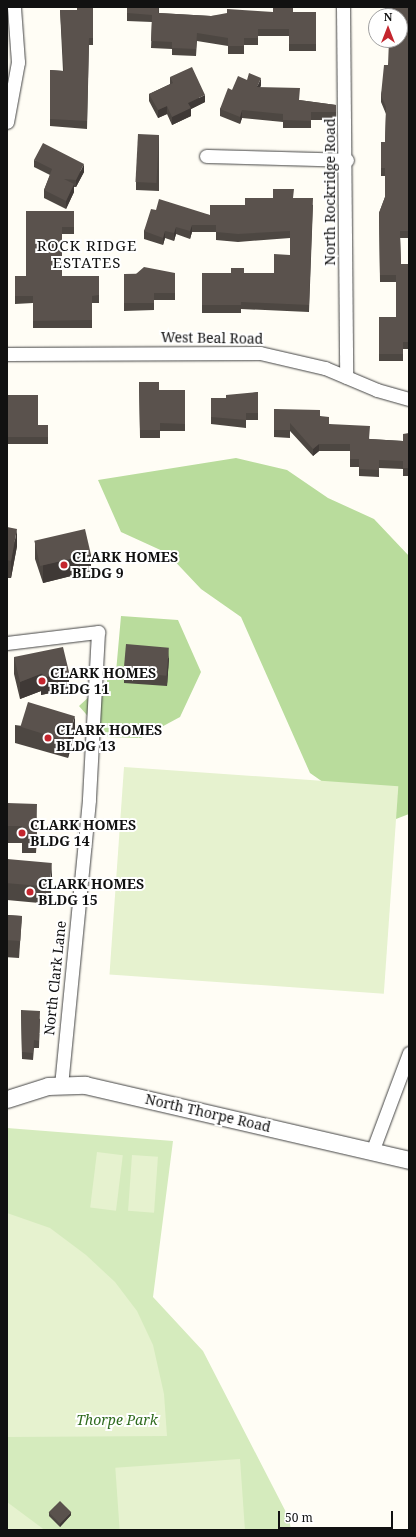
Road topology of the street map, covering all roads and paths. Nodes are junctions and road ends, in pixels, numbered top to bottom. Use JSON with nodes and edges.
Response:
{"nodes":[{"id":1,"x":14,"y":7,"type":"edge"},
{"id":2,"x":343,"y":7,"type":"edge"},
{"id":3,"x":10,"y":99,"type":"edge"},
{"id":4,"x":7,"y":122,"type":"edge"},
{"id":5,"x":206,"y":156,"type":"dead end"},
{"id":6,"x":347,"y":160,"type":"junction"},
{"id":7,"x":7,"y":354,"type":"edge"},
{"id":8,"x":346,"y":377,"type":"junction"},
{"id":9,"x":409,"y":399,"type":"edge"},
{"id":10,"x":7,"y":643,"type":"edge"},
{"id":11,"x":409,"y":1053,"type":"edge"},
{"id":12,"x":61,"y":1084,"type":"junction"},
{"id":13,"x":7,"y":1099,"type":"edge"},
{"id":14,"x":372,"y":1152,"type":"junction"},
{"id":15,"x":409,"y":1160,"type":"edge"}],
"edges":[{"from":1,"to":3,"type":"street"},
{"from":2,"to":6,"type":"street","name":"North Rockridge Road"},
{"from":3,"to":4,"type":"street"},
{"from":5,"to":6,"type":"street"},
{"from":6,"to":8,"type":"street","name":"North Rockridge Road"},
{"from":7,"to":8,"type":"street","name":"West Beal Road"},
{"from":8,"to":9,"type":"street","name":"West Beal Road"},
{"from":10,"to":12,"type":"street","name":"North Clark Lane"},
{"from":11,"to":14,"type":"street"},
{"from":12,"to":13,"type":"street","name":"North Thorpe Road"},
{"from":12,"to":14,"type":"street","name":"North Thorpe Road"},
{"from":14,"to":15,"type":"street","name":"North Thorpe Road"}]}
